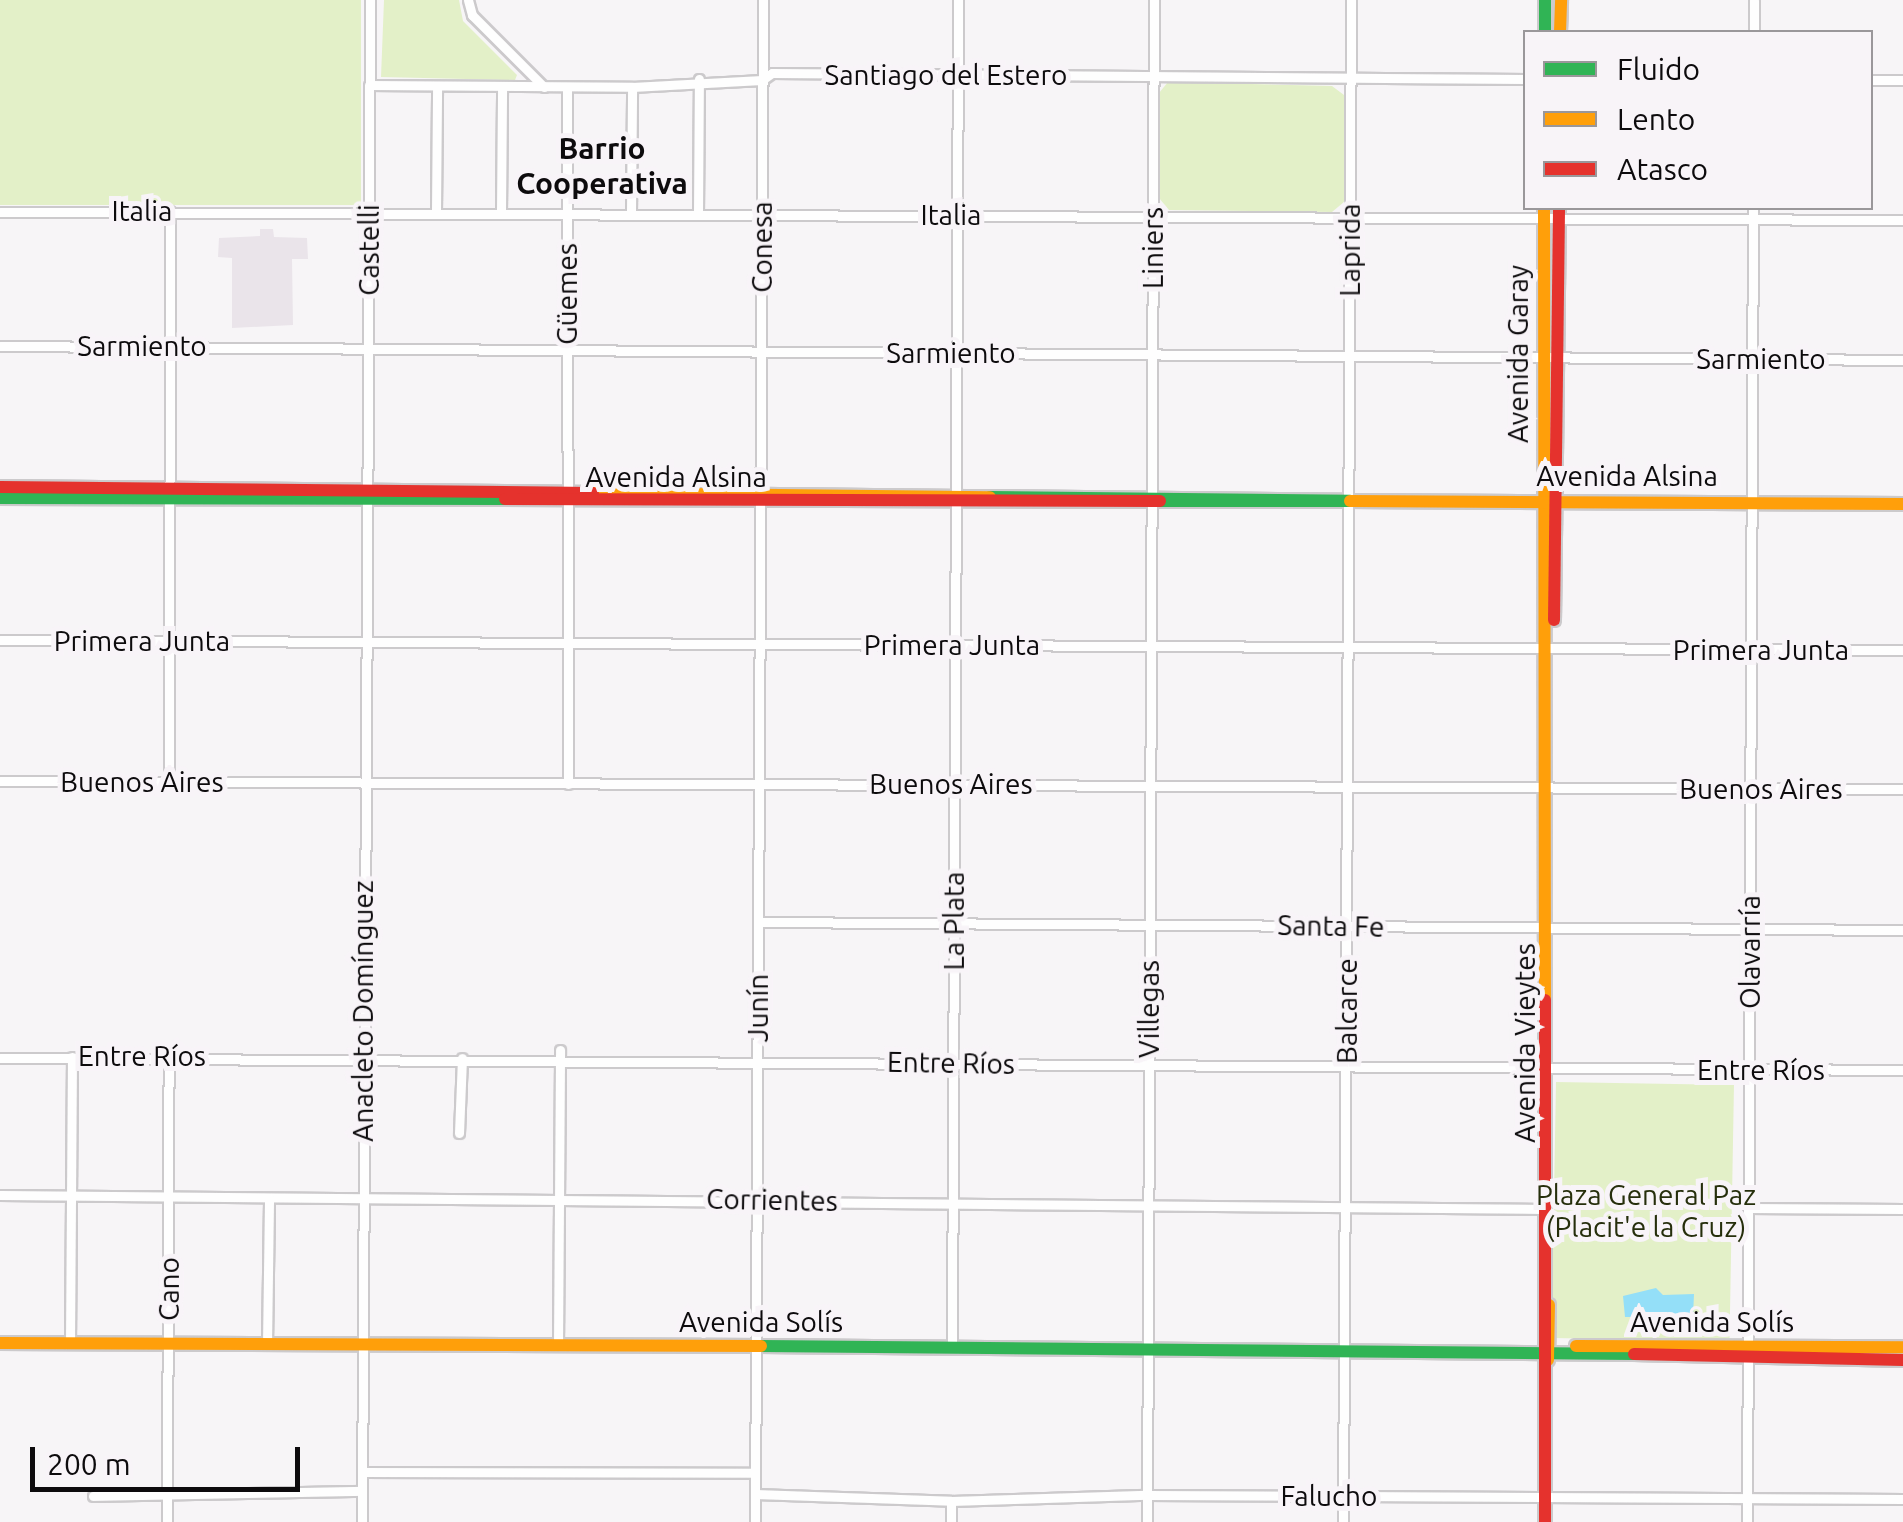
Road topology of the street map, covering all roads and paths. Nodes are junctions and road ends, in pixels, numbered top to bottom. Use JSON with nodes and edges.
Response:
{"nodes":[{"id":1,"x":370,"y":0,"type":"edge"},
{"id":2,"x":468,"y":0,"type":"edge"},
{"id":3,"x":763,"y":0,"type":"edge"},
{"id":4,"x":958,"y":0,"type":"edge"},
{"id":5,"x":1154,"y":0,"type":"edge"},
{"id":6,"x":1351,"y":0,"type":"edge"},
{"id":7,"x":1545,"y":0,"type":"edge"},
{"id":8,"x":1560,"y":0,"type":"edge"},
{"id":9,"x":1754,"y":0,"type":"edge"},
{"id":10,"x":1545,"y":30,"type":"edge"},
{"id":11,"x":1560,"y":30,"type":"edge"},
{"id":12,"x":1754,"y":30,"type":"edge"},
{"id":13,"x":958,"y":75,"type":"junction"},
{"id":14,"x":1153,"y":76,"type":"junction"},
{"id":15,"x":1351,"y":78,"type":"junction"},
{"id":16,"x":1523,"y":78,"type":"edge"},
{"id":17,"x":699,"y":79,"type":"junction"},
{"id":18,"x":762,"y":80,"type":"junction"},
{"id":19,"x":1873,"y":80,"type":"edge"},
{"id":20,"x":1903,"y":80,"type":"edge"},
{"id":21,"x":369,"y":85,"type":"junction"},
{"id":22,"x":438,"y":86,"type":"junction"},
{"id":23,"x":502,"y":86,"type":"junction"},
{"id":24,"x":632,"y":86,"type":"junction"},
{"id":25,"x":544,"y":87,"type":"junction"},
{"id":26,"x":567,"y":87,"type":"junction"},
{"id":27,"x":1753,"y":210,"type":"edge"},
{"id":28,"x":170,"y":211,"type":"junction"},
{"id":29,"x":370,"y":211,"type":"junction"},
{"id":30,"x":0,"y":212,"type":"edge"},
{"id":31,"x":436,"y":212,"type":"junction"},
{"id":32,"x":501,"y":212,"type":"junction"},
{"id":33,"x":567,"y":213,"type":"junction"},
{"id":34,"x":631,"y":213,"type":"junction"},
{"id":35,"x":698,"y":214,"type":"junction"},
{"id":36,"x":762,"y":214,"type":"junction"},
{"id":37,"x":1544,"y":214,"type":"edge"},
{"id":38,"x":1559,"y":214,"type":"edge"},
{"id":39,"x":957,"y":215,"type":"junction"},
{"id":40,"x":1153,"y":217,"type":"junction"},
{"id":41,"x":1350,"y":218,"type":"junction"},
{"id":42,"x":1753,"y":220,"type":"junction"},
{"id":43,"x":1903,"y":220,"type":"edge"},
{"id":44,"x":0,"y":346,"type":"edge"},
{"id":45,"x":168,"y":346,"type":"junction"},
{"id":46,"x":368,"y":348,"type":"junction"},
{"id":47,"x":567,"y":350,"type":"junction"},
{"id":48,"x":762,"y":351,"type":"junction"},
{"id":49,"x":956,"y":353,"type":"junction"},
{"id":50,"x":1152,"y":354,"type":"junction"},
{"id":51,"x":1350,"y":356,"type":"junction"},
{"id":52,"x":1550,"y":358,"type":"junction"},
{"id":53,"x":1752,"y":359,"type":"junction"},
{"id":54,"x":1903,"y":360,"type":"edge"},
{"id":55,"x":0,"y":487,"type":"edge"},
{"id":56,"x":168,"y":493,"type":"junction"},
{"id":57,"x":367,"y":495,"type":"junction"},
{"id":58,"x":566,"y":496,"type":"junction"},
{"id":59,"x":0,"y":498,"type":"edge"},
{"id":60,"x":761,"y":498,"type":"junction"},
{"id":61,"x":956,"y":499,"type":"junction"},
{"id":62,"x":1152,"y":500,"type":"junction"},
{"id":63,"x":1350,"y":501,"type":"junction"},
{"id":64,"x":1550,"y":501,"type":"junction"},
{"id":65,"x":1752,"y":502,"type":"junction"},
{"id":66,"x":1903,"y":504,"type":"edge"},
{"id":67,"x":0,"y":640,"type":"edge"},
{"id":68,"x":168,"y":641,"type":"junction"},
{"id":69,"x":366,"y":642,"type":"junction"},
{"id":70,"x":566,"y":643,"type":"junction"},
{"id":71,"x":760,"y":644,"type":"junction"},
{"id":72,"x":955,"y":645,"type":"junction"},
{"id":73,"x":1151,"y":646,"type":"junction"},
{"id":74,"x":1349,"y":648,"type":"junction"},
{"id":75,"x":1550,"y":649,"type":"junction"},
{"id":76,"x":1751,"y":650,"type":"junction"},
{"id":77,"x":1903,"y":650,"type":"edge"},
{"id":78,"x":0,"y":781,"type":"edge"},
{"id":79,"x":169,"y":782,"type":"junction"},
{"id":80,"x":758,"y":783,"type":"junction"},
{"id":81,"x":366,"y":784,"type":"junction"},
{"id":82,"x":568,"y":784,"type":"junction"},
{"id":83,"x":954,"y":784,"type":"junction"},
{"id":84,"x":1150,"y":786,"type":"junction"},
{"id":85,"x":1348,"y":786,"type":"junction"},
{"id":86,"x":1548,"y":788,"type":"junction"},
{"id":87,"x":1750,"y":788,"type":"junction"},
{"id":88,"x":1903,"y":789,"type":"edge"},
{"id":89,"x":758,"y":922,"type":"junction"},
{"id":90,"x":954,"y":924,"type":"junction"},
{"id":91,"x":1150,"y":925,"type":"junction"},
{"id":92,"x":1347,"y":926,"type":"junction"},
{"id":93,"x":1548,"y":929,"type":"junction"},
{"id":94,"x":1750,"y":929,"type":"junction"},
{"id":95,"x":1903,"y":930,"type":"edge"},
{"id":96,"x":169,"y":1055,"type":"junction"},
{"id":97,"x":560,"y":1055,"type":"junction"},
{"id":98,"x":72,"y":1057,"type":"junction"},
{"id":99,"x":362,"y":1057,"type":"junction"},
{"id":100,"x":0,"y":1058,"type":"edge"},
{"id":101,"x":462,"y":1058,"type":"junction"},
{"id":102,"x":758,"y":1062,"type":"junction"},
{"id":103,"x":953,"y":1064,"type":"junction"},
{"id":104,"x":1149,"y":1066,"type":"junction"},
{"id":105,"x":1346,"y":1068,"type":"junction"},
{"id":106,"x":1546,"y":1070,"type":"junction"},
{"id":107,"x":1749,"y":1070,"type":"junction"},
{"id":108,"x":1903,"y":1070,"type":"edge"},
{"id":109,"x":459,"y":1133,"type":"dead end"},
{"id":110,"x":0,"y":1195,"type":"edge"},
{"id":111,"x":71,"y":1196,"type":"junction"},
{"id":112,"x":169,"y":1198,"type":"junction"},
{"id":113,"x":561,"y":1198,"type":"junction"},
{"id":114,"x":363,"y":1199,"type":"junction"},
{"id":115,"x":269,"y":1200,"type":"junction"},
{"id":116,"x":757,"y":1200,"type":"junction"},
{"id":117,"x":952,"y":1202,"type":"junction"},
{"id":118,"x":1148,"y":1204,"type":"junction"},
{"id":119,"x":1346,"y":1207,"type":"junction"},
{"id":120,"x":1748,"y":1208,"type":"junction"},
{"id":121,"x":1903,"y":1209,"type":"edge"},
{"id":122,"x":1543,"y":1210,"type":"junction"},
{"id":123,"x":0,"y":1342,"type":"edge"},
{"id":124,"x":70,"y":1344,"type":"junction"},
{"id":125,"x":169,"y":1344,"type":"junction"},
{"id":126,"x":267,"y":1345,"type":"junction"},
{"id":127,"x":363,"y":1346,"type":"junction"},
{"id":128,"x":558,"y":1346,"type":"junction"},
{"id":129,"x":756,"y":1347,"type":"junction"},
{"id":130,"x":952,"y":1347,"type":"junction"},
{"id":131,"x":1903,"y":1347,"type":"edge"},
{"id":132,"x":1148,"y":1348,"type":"junction"},
{"id":133,"x":1344,"y":1348,"type":"junction"},
{"id":134,"x":1544,"y":1350,"type":"junction"},
{"id":135,"x":1748,"y":1354,"type":"junction"},
{"id":136,"x":1903,"y":1360,"type":"edge"},
{"id":137,"x":362,"y":1472,"type":"junction"},
{"id":138,"x":755,"y":1473,"type":"junction"},
{"id":139,"x":362,"y":1491,"type":"junction"},
{"id":140,"x":755,"y":1494,"type":"junction"},
{"id":141,"x":167,"y":1495,"type":"junction"},
{"id":142,"x":1147,"y":1495,"type":"junction"},
{"id":143,"x":93,"y":1496,"type":"dead end"},
{"id":144,"x":1344,"y":1496,"type":"junction"},
{"id":145,"x":1545,"y":1497,"type":"junction"},
{"id":146,"x":1747,"y":1498,"type":"junction"},
{"id":147,"x":1903,"y":1499,"type":"edge"},
{"id":148,"x":951,"y":1501,"type":"junction"},
{"id":149,"x":167,"y":1522,"type":"edge"},
{"id":150,"x":362,"y":1522,"type":"edge"},
{"id":151,"x":755,"y":1522,"type":"edge"},
{"id":152,"x":951,"y":1522,"type":"edge"},
{"id":153,"x":1147,"y":1522,"type":"edge"},
{"id":154,"x":1344,"y":1522,"type":"edge"},
{"id":155,"x":1545,"y":1522,"type":"edge"},
{"id":156,"x":1747,"y":1522,"type":"edge"}],
"edges":[{"from":1,"to":21,"type":"street","name":"Castelli"},
{"from":2,"to":25,"type":"street"},
{"from":3,"to":18,"type":"street","name":"Conesa"},
{"from":4,"to":13,"type":"street","name":"La Plata"},
{"from":5,"to":14,"type":"street","name":"Liniers"},
{"from":6,"to":15,"type":"street","name":"Laprida"},
{"from":7,"to":10,"type":"street"},
{"from":8,"to":11,"type":"street"},
{"from":9,"to":12,"type":"street"},
{"from":13,"to":14,"type":"street","name":"Santiago del Estero"},
{"from":13,"to":18,"type":"street","name":"Santiago del Estero"},
{"from":13,"to":39,"type":"street","name":"La Plata"},
{"from":14,"to":15,"type":"street","name":"Santiago del Estero"},
{"from":14,"to":40,"type":"street","name":"Liniers"},
{"from":15,"to":16,"type":"street","name":"Santiago del Estero"},
{"from":15,"to":41,"type":"street","name":"Laprida"},
{"from":17,"to":18,"type":"street","name":"Santiago del Estero"},
{"from":17,"to":24,"type":"street","name":"Santiago del Estero"},
{"from":17,"to":35,"type":"street"},
{"from":18,"to":36,"type":"street","name":"Conesa"},
{"from":19,"to":20,"type":"street"},
{"from":21,"to":22,"type":"street","name":"Santiago del Estero"},
{"from":21,"to":29,"type":"street","name":"Castelli"},
{"from":22,"to":23,"type":"street","name":"Santiago del Estero"},
{"from":22,"to":31,"type":"street"},
{"from":23,"to":25,"type":"street","name":"Santiago del Estero"},
{"from":23,"to":32,"type":"street"},
{"from":24,"to":26,"type":"street","name":"Santiago del Estero"},
{"from":24,"to":34,"type":"street"},
{"from":25,"to":26,"type":"street","name":"Santiago del Estero"},
{"from":26,"to":33,"type":"street","name":"Güemes"},
{"from":27,"to":42,"type":"street","name":"Olavarría"},
{"from":28,"to":29,"type":"street","name":"Italia"},
{"from":28,"to":30,"type":"street","name":"Italia"},
{"from":28,"to":45,"type":"street"},
{"from":29,"to":31,"type":"street","name":"Italia"},
{"from":29,"to":46,"type":"street","name":"Castelli"},
{"from":31,"to":32,"type":"street","name":"Italia"},
{"from":32,"to":33,"type":"street","name":"Italia"},
{"from":33,"to":34,"type":"street","name":"Italia"},
{"from":33,"to":47,"type":"street","name":"Güemes"},
{"from":34,"to":35,"type":"street","name":"Italia"},
{"from":35,"to":36,"type":"street","name":"Italia"},
{"from":36,"to":39,"type":"street","name":"Italia"},
{"from":36,"to":48,"type":"street","name":"Conesa"},
{"from":37,"to":38,"type":"street","name":"Italia"},
{"from":37,"to":41,"type":"street","name":"Italia"},
{"from":37,"to":52,"type":"street","name":"Avenida Garay"},
{"from":38,"to":42,"type":"street","name":"Italia"},
{"from":38,"to":52,"type":"street","name":"Avenida Garay"},
{"from":39,"to":40,"type":"street","name":"Italia"},
{"from":39,"to":49,"type":"street","name":"La Plata"},
{"from":40,"to":41,"type":"street","name":"Italia"},
{"from":40,"to":50,"type":"street","name":"Liniers"},
{"from":41,"to":51,"type":"street","name":"Laprida"},
{"from":42,"to":43,"type":"street","name":"Italia"},
{"from":42,"to":53,"type":"street","name":"Olavarría"},
{"from":44,"to":45,"type":"street","name":"Sarmiento"},
{"from":45,"to":46,"type":"street","name":"Sarmiento"},
{"from":45,"to":56,"type":"street"},
{"from":46,"to":47,"type":"street","name":"Sarmiento"},
{"from":46,"to":57,"type":"street","name":"Castelli"},
{"from":47,"to":48,"type":"street","name":"Sarmiento"},
{"from":47,"to":58,"type":"street","name":"Güemes"},
{"from":48,"to":49,"type":"street","name":"Sarmiento"},
{"from":48,"to":60,"type":"street","name":"Conesa"},
{"from":49,"to":50,"type":"street","name":"Sarmiento"},
{"from":49,"to":61,"type":"street","name":"La Plata"},
{"from":50,"to":51,"type":"street","name":"Sarmiento"},
{"from":50,"to":62,"type":"street","name":"Liniers"},
{"from":51,"to":52,"type":"street","name":"Sarmiento"},
{"from":51,"to":63,"type":"street","name":"Laprida"},
{"from":52,"to":53,"type":"street","name":"Sarmiento"},
{"from":52,"to":64,"type":"street","name":"Avenida Garay"},
{"from":53,"to":54,"type":"street","name":"Sarmiento"},
{"from":53,"to":65,"type":"street","name":"Olavarría"},
{"from":55,"to":56,"type":"street","name":"Avenida Alsina"},
{"from":56,"to":57,"type":"street","name":"Avenida Alsina"},
{"from":56,"to":59,"type":"street","name":"Avenida Alsina"},
{"from":56,"to":68,"type":"street"},
{"from":57,"to":58,"type":"street","name":"Avenida Alsina"},
{"from":57,"to":69,"type":"street","name":"Anacleto Domínguez"},
{"from":58,"to":60,"type":"street","name":"Avenida Alsina"},
{"from":58,"to":70,"type":"street","name":"Güemes"},
{"from":60,"to":61,"type":"street","name":"Avenida Alsina"},
{"from":60,"to":71,"type":"street","name":"Junín"},
{"from":61,"to":62,"type":"street","name":"Avenida Alsina"},
{"from":61,"to":72,"type":"street","name":"La Plata"},
{"from":62,"to":63,"type":"street","name":"Avenida Alsina"},
{"from":62,"to":73,"type":"street","name":"Villegas"},
{"from":63,"to":64,"type":"street","name":"Avenida Alsina"},
{"from":63,"to":74,"type":"street","name":"Balcarce"},
{"from":64,"to":65,"type":"street","name":"Avenida Alsina"},
{"from":64,"to":75,"type":"street","name":"Avenida Vieytes"},
{"from":65,"to":66,"type":"street","name":"Avenida Alsina"},
{"from":65,"to":76,"type":"street","name":"Olavarría"},
{"from":67,"to":68,"type":"street","name":"Primera Junta"},
{"from":68,"to":69,"type":"street","name":"Primera Junta"},
{"from":68,"to":79,"type":"street"},
{"from":69,"to":70,"type":"street","name":"Primera Junta"},
{"from":69,"to":81,"type":"street","name":"Anacleto Domínguez"},
{"from":70,"to":71,"type":"street","name":"Primera Junta"},
{"from":70,"to":82,"type":"street","name":"Güemes"},
{"from":71,"to":72,"type":"street","name":"Primera Junta"},
{"from":71,"to":80,"type":"street","name":"Junín"},
{"from":72,"to":73,"type":"street","name":"Primera Junta"},
{"from":72,"to":83,"type":"street","name":"La Plata"},
{"from":73,"to":74,"type":"street","name":"Primera Junta"},
{"from":73,"to":84,"type":"street","name":"Villegas"},
{"from":74,"to":75,"type":"street","name":"Primera Junta"},
{"from":74,"to":85,"type":"street","name":"Balcarce"},
{"from":75,"to":76,"type":"street","name":"Primera Junta"},
{"from":75,"to":86,"type":"street","name":"Avenida Vieytes"},
{"from":76,"to":77,"type":"street","name":"Primera Junta"},
{"from":76,"to":87,"type":"street","name":"Olavarría"},
{"from":78,"to":79,"type":"street","name":"Buenos Aires"},
{"from":79,"to":81,"type":"street","name":"Buenos Aires"},
{"from":80,"to":82,"type":"street","name":"Buenos Aires"},
{"from":80,"to":83,"type":"street","name":"Buenos Aires"},
{"from":80,"to":89,"type":"street","name":"Junín"},
{"from":81,"to":82,"type":"street","name":"Buenos Aires"},
{"from":81,"to":99,"type":"street","name":"Anacleto Domínguez"},
{"from":83,"to":84,"type":"street","name":"Buenos Aires"},
{"from":83,"to":90,"type":"street","name":"La Plata"},
{"from":84,"to":85,"type":"street","name":"Buenos Aires"},
{"from":84,"to":91,"type":"street","name":"Villegas"},
{"from":85,"to":86,"type":"street","name":"Buenos Aires"},
{"from":85,"to":92,"type":"street","name":"Balcarce"},
{"from":86,"to":87,"type":"street","name":"Buenos Aires"},
{"from":86,"to":93,"type":"street","name":"Avenida Vieytes"},
{"from":87,"to":88,"type":"street","name":"Buenos Aires"},
{"from":87,"to":94,"type":"street","name":"Olavarría"},
{"from":89,"to":90,"type":"street","name":"Santa Fe"},
{"from":89,"to":102,"type":"street","name":"Junín"},
{"from":90,"to":91,"type":"street","name":"Santa Fe"},
{"from":90,"to":103,"type":"street","name":"La Plata"},
{"from":91,"to":92,"type":"street","name":"Santa Fe"},
{"from":91,"to":104,"type":"street","name":"Villegas"},
{"from":92,"to":93,"type":"street","name":"Santa Fe"},
{"from":92,"to":105,"type":"street","name":"Balcarce"},
{"from":93,"to":94,"type":"street","name":"Santa Fe"},
{"from":93,"to":106,"type":"street","name":"Avenida Vieytes"},
{"from":94,"to":95,"type":"street","name":"Santa Fe"},
{"from":94,"to":107,"type":"street","name":"Olavarría"},
{"from":96,"to":98,"type":"street","name":"Entre Ríos"},
{"from":96,"to":99,"type":"street","name":"Entre Ríos"},
{"from":96,"to":112,"type":"street","name":"Cano"},
{"from":97,"to":101,"type":"street","name":"Entre Ríos"},
{"from":97,"to":102,"type":"street","name":"Entre Ríos"},
{"from":97,"to":113,"type":"street"},
{"from":98,"to":100,"type":"street","name":"Entre Ríos"},
{"from":98,"to":111,"type":"street"},
{"from":99,"to":101,"type":"street","name":"Entre Ríos"},
{"from":99,"to":114,"type":"street","name":"Anacleto Domínguez"},
{"from":101,"to":109,"type":"street"},
{"from":102,"to":103,"type":"street","name":"Entre Ríos"},
{"from":102,"to":116,"type":"street","name":"Junín"},
{"from":103,"to":104,"type":"street","name":"Entre Ríos"},
{"from":103,"to":117,"type":"street","name":"La Plata"},
{"from":104,"to":105,"type":"street","name":"Entre Ríos"},
{"from":104,"to":118,"type":"street","name":"Villegas"},
{"from":105,"to":106,"type":"street","name":"Entre Ríos"},
{"from":105,"to":119,"type":"street","name":"Balcarce"},
{"from":106,"to":107,"type":"street","name":"Entre Ríos"},
{"from":106,"to":122,"type":"street","name":"Avenida Vieytes"},
{"from":106,"to":134,"type":"street","name":"Avenida Vieytes"},
{"from":107,"to":108,"type":"street","name":"Entre Ríos"},
{"from":107,"to":120,"type":"street","name":"Olavarría"},
{"from":110,"to":111,"type":"street","name":"Corrientes"},
{"from":111,"to":112,"type":"street","name":"Corrientes"},
{"from":111,"to":124,"type":"street"},
{"from":112,"to":115,"type":"street","name":"Corrientes"},
{"from":112,"to":125,"type":"street","name":"Cano"},
{"from":113,"to":114,"type":"street","name":"Corrientes"},
{"from":113,"to":116,"type":"street","name":"Corrientes"},
{"from":113,"to":128,"type":"street"},
{"from":114,"to":115,"type":"street","name":"Corrientes"},
{"from":114,"to":127,"type":"street","name":"Anacleto Domínguez"},
{"from":115,"to":126,"type":"street"},
{"from":116,"to":117,"type":"street","name":"Corrientes"},
{"from":116,"to":129,"type":"street","name":"Junín"},
{"from":117,"to":118,"type":"street","name":"Corrientes"},
{"from":117,"to":130,"type":"street","name":"La Plata"},
{"from":118,"to":119,"type":"street","name":"Corrientes"},
{"from":118,"to":132,"type":"street","name":"Villegas"},
{"from":119,"to":122,"type":"street","name":"Corrientes"},
{"from":119,"to":133,"type":"street","name":"Balcarce"},
{"from":120,"to":121,"type":"street"},
{"from":120,"to":135,"type":"street","name":"Olavarría"},
{"from":122,"to":134,"type":"street","name":"Avenida Vieytes"},
{"from":123,"to":124,"type":"street","name":"Avenida Solís"},
{"from":124,"to":125,"type":"street","name":"Avenida Solís"},
{"from":125,"to":126,"type":"street","name":"Avenida Solís"},
{"from":125,"to":141,"type":"street","name":"Cano"},
{"from":126,"to":127,"type":"street","name":"Avenida Solís"},
{"from":127,"to":128,"type":"street","name":"Avenida Solís"},
{"from":127,"to":137,"type":"street","name":"Anacleto Domínguez"},
{"from":128,"to":129,"type":"street","name":"Avenida Solís"},
{"from":129,"to":130,"type":"street","name":"Avenida Solís"},
{"from":129,"to":138,"type":"street","name":"Junín"},
{"from":130,"to":132,"type":"street","name":"Avenida Solís"},
{"from":131,"to":135,"type":"street","name":"Avenida Solís"},
{"from":132,"to":133,"type":"street","name":"Avenida Solís"},
{"from":132,"to":142,"type":"street","name":"Villegas"},
{"from":133,"to":134,"type":"street","name":"Avenida Solís"},
{"from":133,"to":144,"type":"street","name":"Balcarce"},
{"from":134,"to":135,"type":"street","name":"Avenida Solís"},
{"from":134,"to":145,"type":"street","name":"Avenida Vieytes"},
{"from":135,"to":136,"type":"street","name":"Avenida Solís"},
{"from":135,"to":146,"type":"street","name":"Olavarría"},
{"from":137,"to":138,"type":"street"},
{"from":137,"to":139,"type":"street","name":"Anacleto Domínguez"},
{"from":138,"to":140,"type":"street","name":"Junín"},
{"from":139,"to":141,"type":"street"},
{"from":139,"to":150,"type":"street","name":"Anacleto Domínguez"},
{"from":140,"to":148,"type":"street","name":"Falucho"},
{"from":140,"to":151,"type":"street","name":"Junín"},
{"from":141,"to":143,"type":"street"},
{"from":141,"to":149,"type":"street","name":"Cano"},
{"from":142,"to":144,"type":"street","name":"Falucho"},
{"from":142,"to":148,"type":"street","name":"Falucho"},
{"from":142,"to":153,"type":"street","name":"Villegas"},
{"from":144,"to":145,"type":"street","name":"Falucho"},
{"from":144,"to":154,"type":"street","name":"Balcarce"},
{"from":145,"to":146,"type":"street","name":"Falucho"},
{"from":145,"to":155,"type":"street","name":"Avenida Vieytes"},
{"from":146,"to":147,"type":"street","name":"Falucho"},
{"from":146,"to":156,"type":"street","name":"Olavarría"},
{"from":148,"to":152,"type":"street"}]}
